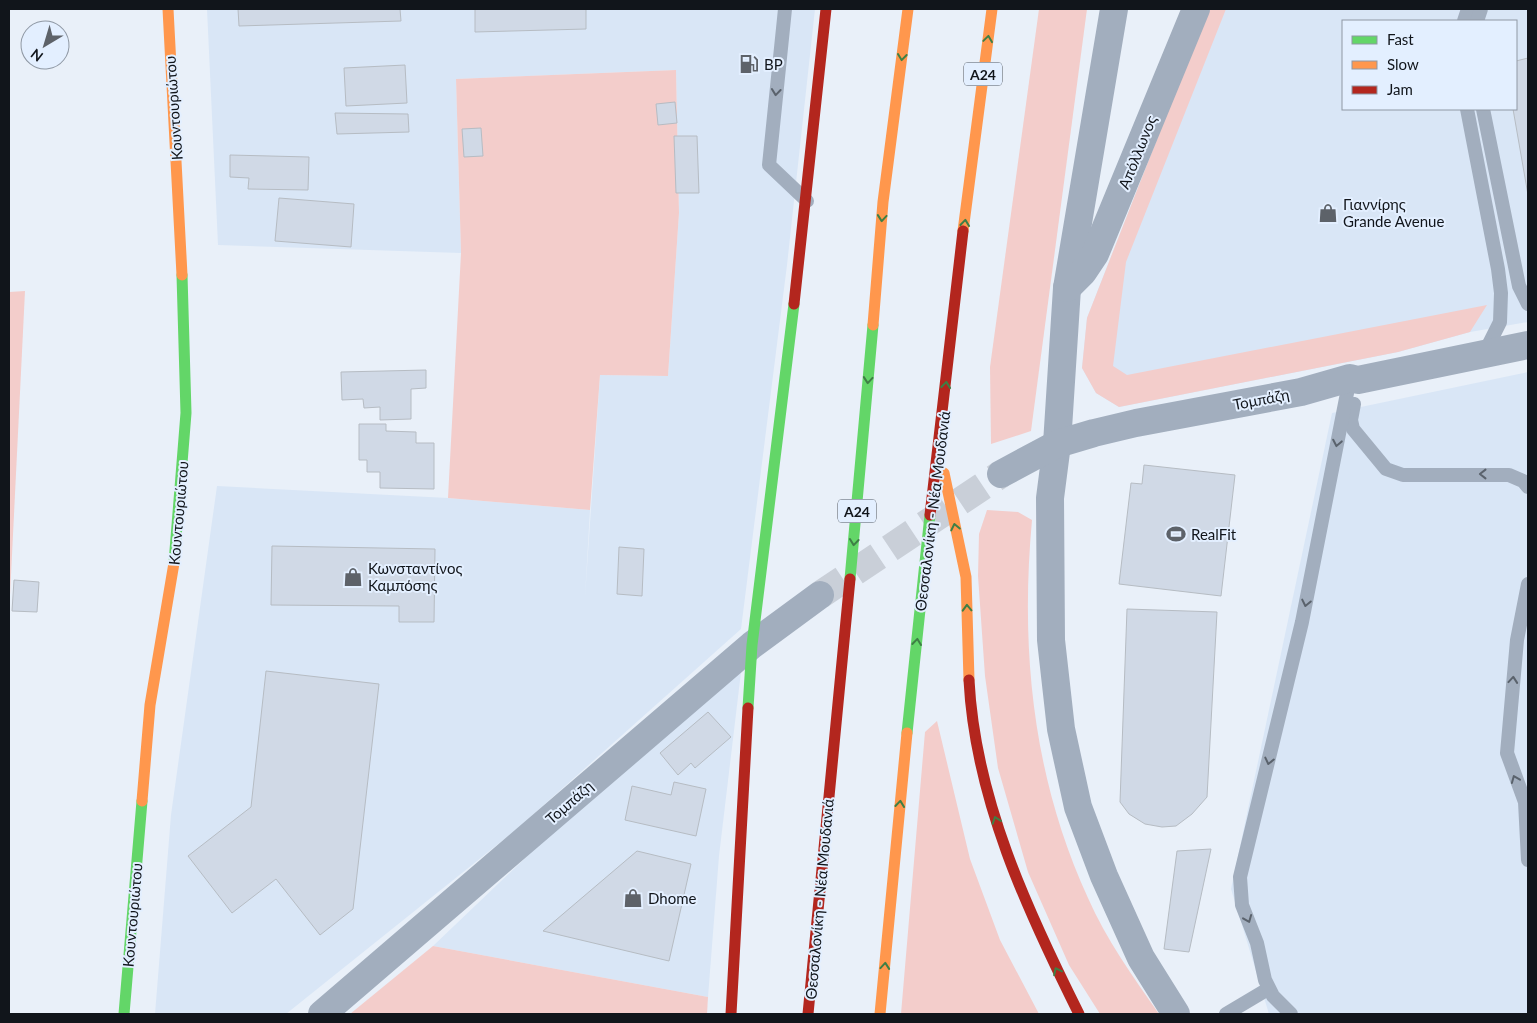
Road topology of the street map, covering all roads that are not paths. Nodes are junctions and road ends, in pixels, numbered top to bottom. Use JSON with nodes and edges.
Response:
{"nodes":[{"id":1,"x":168,"y":9,"type":"edge"},
{"id":2,"x":785,"y":9,"type":"edge"},
{"id":3,"x":826,"y":9,"type":"edge"},
{"id":4,"x":908,"y":9,"type":"edge"},
{"id":5,"x":992,"y":9,"type":"edge"},
{"id":6,"x":1114,"y":9,"type":"edge"},
{"id":7,"x":1196,"y":9,"type":"edge"},
{"id":8,"x":1468,"y":110,"type":"edge"},
{"id":9,"x":1483,"y":110,"type":"edge"},
{"id":10,"x":807,"y":201,"type":"junction"},
{"id":11,"x":1067,"y":288,"type":"junction"},
{"id":12,"x":1528,"y":304,"type":"edge"},
{"id":13,"x":1528,"y":345,"type":"edge"},
{"id":14,"x":1485,"y":352,"type":"junction"},
{"id":15,"x":1354,"y":379,"type":"junction"},
{"id":16,"x":1057,"y":444,"type":"junction"},
{"id":17,"x":939,"y":451,"type":"junction"},
{"id":18,"x":1001,"y":474,"type":"tunnel mouth"},
{"id":19,"x":1528,"y":487,"type":"edge"},
{"id":20,"x":1528,"y":584,"type":"edge"},
{"id":21,"x":820,"y":595,"type":"tunnel mouth"},
{"id":22,"x":752,"y":645,"type":"junction"},
{"id":23,"x":1528,"y":860,"type":"edge"},
{"id":24,"x":1268,"y":989,"type":"junction"},
{"id":25,"x":124,"y":1014,"type":"edge"},
{"id":26,"x":322,"y":1014,"type":"edge"},
{"id":27,"x":731,"y":1014,"type":"edge"},
{"id":28,"x":808,"y":1014,"type":"edge"},
{"id":29,"x":880,"y":1014,"type":"edge"},
{"id":30,"x":1079,"y":1014,"type":"edge"},
{"id":31,"x":1176,"y":1014,"type":"edge"},
{"id":32,"x":1226,"y":1014,"type":"edge"},
{"id":33,"x":1292,"y":1014,"type":"edge"}],
"edges":[{"from":1,"to":25,"type":"main road","name":"Κουντουριώτου"},
{"from":2,"to":10,"type":"lane","one_way":true},
{"from":3,"to":10,"type":"main road"},
{"from":4,"to":28,"type":"main road","name":"Θεσσαλονίκη - Νέα Μουδανιά","number":"Α24","one_way":true},
{"from":17,"to":5,"type":"main road","name":"Θεσσαλονίκη - Νέα Μουδανιά","number":"Α24","one_way":true},
{"from":6,"to":11,"type":"street"},
{"from":7,"to":11,"type":"street","name":"Απόλλωνος"},
{"from":8,"to":14,"type":"lane"},
{"from":9,"to":12,"type":"lane"},
{"from":10,"to":22,"type":"main road"},
{"from":11,"to":16,"type":"street"},
{"from":13,"to":14,"type":"street","name":"Τομπάζη"},
{"from":14,"to":15,"type":"street","name":"Τομπάζη"},
{"from":15,"to":16,"type":"street","name":"Τομπάζη"},
{"from":19,"to":15,"type":"lane","one_way":true},
{"from":15,"to":24,"type":"lane","one_way":true},
{"from":16,"to":18,"type":"street","name":"Τομπάζη"},
{"from":16,"to":31,"type":"street"},
{"from":29,"to":17,"type":"main road","name":"Θεσσαλονίκη - Νέα Μουδανιά","one_way":true},
{"from":30,"to":17,"type":"main road","number":"Α24","one_way":true},
{"from":23,"to":20,"type":"lane","one_way":true},
{"from":21,"to":22,"type":"street","name":"Τομπάζη"},
{"from":22,"to":26,"type":"street","name":"Τομπάζη"},
{"from":22,"to":27,"type":"main road"},
{"from":24,"to":32,"type":"lane"},
{"from":24,"to":33,"type":"lane"}]}
